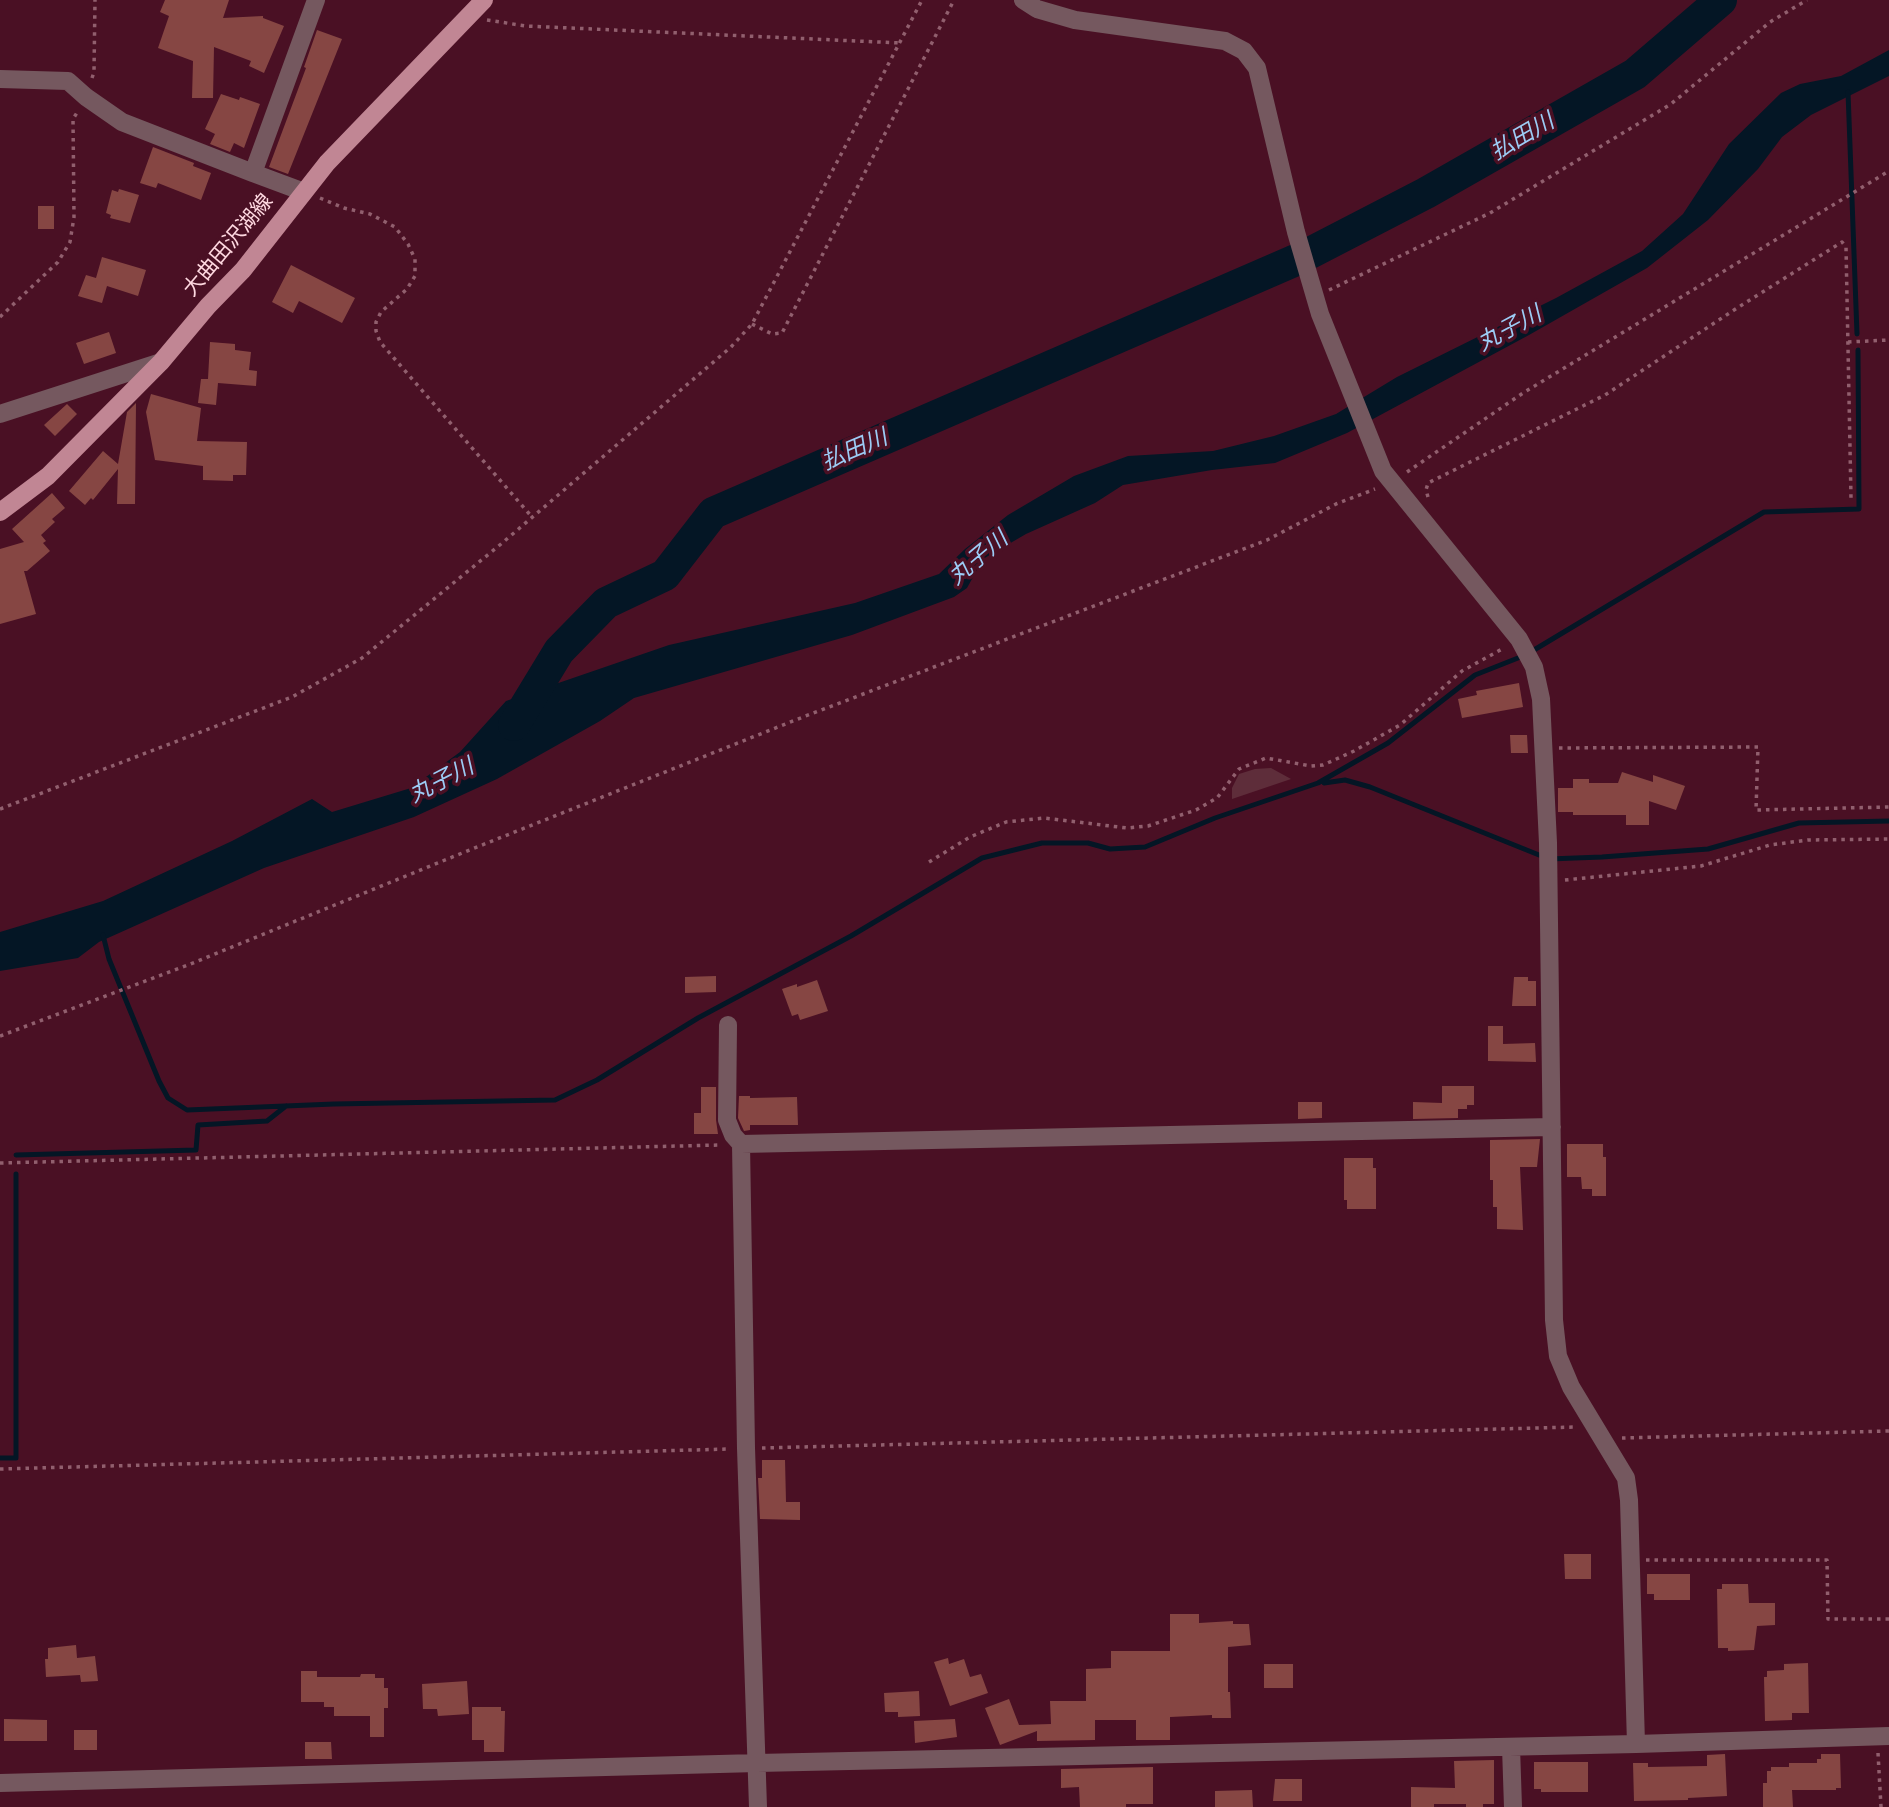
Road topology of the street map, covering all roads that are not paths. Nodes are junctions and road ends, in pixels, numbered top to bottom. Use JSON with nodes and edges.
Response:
{"nodes":[{"id":1,"x":316,"y":0,"type":"edge"},
{"id":2,"x":484,"y":0,"type":"edge"},
{"id":3,"x":1023,"y":0,"type":"edge"},
{"id":4,"x":0,"y":79,"type":"edge"},
{"id":5,"x":253,"y":173,"type":"junction"},
{"id":6,"x":304,"y":192,"type":"junction"},
{"id":7,"x":161,"y":362,"type":"junction"},
{"id":8,"x":0,"y":414,"type":"edge"},
{"id":9,"x":0,"y":512,"type":"edge"},
{"id":10,"x":728,"y":1025,"type":"dead end"},
{"id":11,"x":1552,"y":1127,"type":"junction"},
{"id":12,"x":741,"y":1144,"type":"junction"},
{"id":13,"x":1883,"y":1737,"type":"edge"},
{"id":14,"x":1636,"y":1744,"type":"junction"},
{"id":15,"x":1510,"y":1747,"type":"junction"},
{"id":16,"x":757,"y":1763,"type":"junction"},
{"id":17,"x":0,"y":1783,"type":"edge"},
{"id":18,"x":758,"y":1807,"type":"edge"},
{"id":19,"x":1513,"y":1807,"type":"edge"}],
"edges":[{"from":1,"to":5,"type":"street"},
{"from":2,"to":6,"type":"main road","name":"大曲田沢湖線"},
{"from":3,"to":11,"type":"street"},
{"from":4,"to":5,"type":"street"},
{"from":5,"to":6,"type":"street"},
{"from":6,"to":7,"type":"main road","name":"大曲田沢湖線"},
{"from":7,"to":8,"type":"street"},
{"from":7,"to":9,"type":"main road","name":"大曲田沢湖線"},
{"from":10,"to":12,"type":"street"},
{"from":11,"to":12,"type":"street"},
{"from":11,"to":14,"type":"street"},
{"from":12,"to":16,"type":"street"},
{"from":13,"to":14,"type":"street"},
{"from":14,"to":15,"type":"street"},
{"from":15,"to":16,"type":"street"},
{"from":15,"to":19,"type":"street"},
{"from":16,"to":17,"type":"street"},
{"from":16,"to":18,"type":"street"}]}
